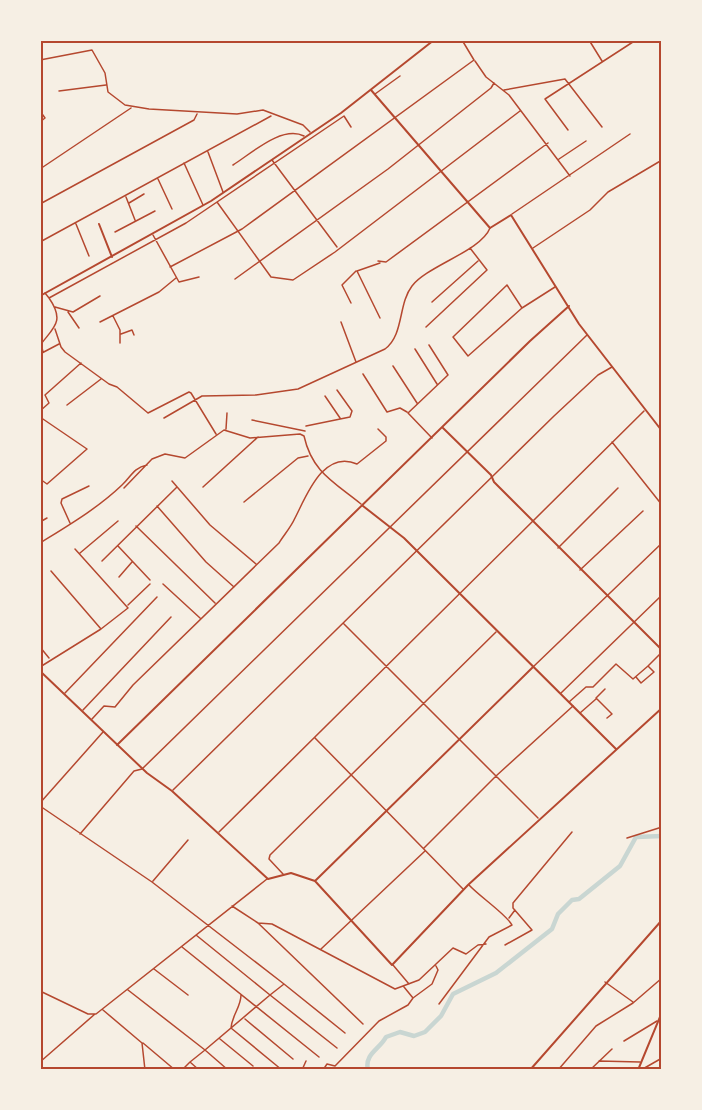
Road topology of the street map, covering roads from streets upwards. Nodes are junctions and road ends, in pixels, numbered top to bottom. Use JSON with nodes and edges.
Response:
{"nodes":[{"id":1,"x":434,"y":40,"type":"edge"},
{"id":2,"x":462,"y":40,"type":"edge"},
{"id":3,"x":589,"y":40,"type":"edge"},
{"id":4,"x":636,"y":40,"type":"edge"},
{"id":5,"x":40,"y":60,"type":"edge"},
{"id":6,"x":474,"y":60,"type":"junction"},
{"id":7,"x":603,"y":62,"type":"junction"},
{"id":8,"x":400,"y":76,"type":"dead end"},
{"id":9,"x":494,"y":83,"type":"junction"},
{"id":10,"x":568,"y":83,"type":"junction"},
{"id":11,"x":106,"y":85,"type":"junction"},
{"id":12,"x":371,"y":90,"type":"junction"},
{"id":13,"x":504,"y":90,"type":"junction"},
{"id":14,"x":59,"y":91,"type":"dead end"},
{"id":15,"x":375,"y":94,"type":"junction"},
{"id":16,"x":132,"y":106,"type":"junction"},
{"id":17,"x":40,"y":111,"type":"edge"},
{"id":18,"x":520,"y":111,"type":"junction"},
{"id":19,"x":198,"y":113,"type":"junction"},
{"id":20,"x":272,"y":116,"type":"junction"},
{"id":21,"x":395,"y":118,"type":"junction"},
{"id":22,"x":40,"y":122,"type":"edge"},
{"id":23,"x":351,"y":127,"type":"dead end"},
{"id":24,"x":602,"y":127,"type":"dead end"},
{"id":25,"x":568,"y":130,"type":"dead end"},
{"id":26,"x":310,"y":133,"type":"junction"},
{"id":27,"x":630,"y":134,"type":"dead end"},
{"id":28,"x":304,"y":138,"type":"junction"},
{"id":29,"x":586,"y":141,"type":"dead end"},
{"id":30,"x":547,"y":144,"type":"junction"},
{"id":31,"x":418,"y":145,"type":"junction"},
{"id":32,"x":207,"y":151,"type":"junction"},
{"id":33,"x":271,"y":159,"type":"junction"},
{"id":34,"x":558,"y":159,"type":"junction"},
{"id":35,"x":662,"y":160,"type":"edge"},
{"id":36,"x":184,"y":163,"type":"junction"},
{"id":37,"x":274,"y":164,"type":"junction"},
{"id":38,"x":233,"y":165,"type":"dead end"},
{"id":39,"x":40,"y":170,"type":"edge"},
{"id":40,"x":441,"y":171,"type":"junction"},
{"id":41,"x":570,"y":176,"type":"junction"},
{"id":42,"x":158,"y":178,"type":"junction"},
{"id":43,"x":295,"y":192,"type":"junction"},
{"id":44,"x":223,"y":193,"type":"junction"},
{"id":45,"x":144,"y":194,"type":"dead end"},
{"id":46,"x":125,"y":196,"type":"junction"},
{"id":47,"x":217,"y":202,"type":"junction"},
{"id":48,"x":468,"y":202,"type":"junction"},
{"id":49,"x":128,"y":203,"type":"junction"},
{"id":50,"x":40,"y":204,"type":"edge"},
{"id":51,"x":204,"y":206,"type":"junction"},
{"id":52,"x":172,"y":209,"type":"dead end"},
{"id":53,"x":155,"y":210,"type":"dead end"},
{"id":54,"x":511,"y":215,"type":"junction"},
{"id":55,"x":315,"y":220,"type":"junction"},
{"id":56,"x":135,"y":221,"type":"junction"},
{"id":57,"x":75,"y":223,"type":"junction"},
{"id":58,"x":99,"y":224,"type":"dead end"},
{"id":59,"x":490,"y":228,"type":"junction"},
{"id":60,"x":237,"y":231,"type":"junction"},
{"id":61,"x":115,"y":232,"type":"dead end"},
{"id":62,"x":153,"y":234,"type":"junction"},
{"id":63,"x":156,"y":240,"type":"junction"},
{"id":64,"x":40,"y":242,"type":"edge"},
{"id":65,"x":338,"y":248,"type":"junction"},
{"id":66,"x":470,"y":248,"type":"junction"},
{"id":67,"x":532,"y":249,"type":"junction"},
{"id":68,"x":89,"y":256,"type":"dead end"},
{"id":69,"x":112,"y":257,"type":"junction"},
{"id":70,"x":258,"y":261,"type":"junction"},
{"id":71,"x":378,"y":261,"type":"dead end"},
{"id":72,"x":479,"y":261,"type":"junction"},
{"id":73,"x":381,"y":263,"type":"junction"},
{"id":74,"x":170,"y":267,"type":"junction"},
{"id":75,"x":357,"y":271,"type":"junction"},
{"id":76,"x":199,"y":277,"type":"dead end"},
{"id":77,"x":176,"y":278,"type":"junction"},
{"id":78,"x":235,"y":279,"type":"dead end"},
{"id":79,"x":556,"y":286,"type":"junction"},
{"id":80,"x":45,"y":293,"type":"junction"},
{"id":81,"x":40,"y":296,"type":"edge"},
{"id":82,"x":100,"y":296,"type":"dead end"},
{"id":83,"x":49,"y":298,"type":"junction"},
{"id":84,"x":432,"y":302,"type":"dead end"},
{"id":85,"x":351,"y":303,"type":"dead end"},
{"id":86,"x":54,"y":306,"type":"junction"},
{"id":87,"x":569,"y":306,"type":"junction"},
{"id":88,"x":522,"y":308,"type":"junction"},
{"id":89,"x":68,"y":312,"type":"junction"},
{"id":90,"x":113,"y":315,"type":"junction"},
{"id":91,"x":380,"y":318,"type":"dead end"},
{"id":92,"x":100,"y":322,"type":"dead end"},
{"id":93,"x":341,"y":322,"type":"dead end"},
{"id":94,"x":426,"y":327,"type":"dead end"},
{"id":95,"x":80,"y":328,"type":"dead end"},
{"id":96,"x":55,"y":329,"type":"junction"},
{"id":97,"x":120,"y":334,"type":"junction"},
{"id":98,"x":588,"y":335,"type":"junction"},
{"id":99,"x":134,"y":336,"type":"dead end"},
{"id":100,"x":120,"y":343,"type":"dead end"},
{"id":101,"x":60,"y":344,"type":"junction"},
{"id":102,"x":429,"y":345,"type":"dead end"},
{"id":103,"x":415,"y":349,"type":"dead end"},
{"id":104,"x":42,"y":353,"type":"edge"},
{"id":105,"x":82,"y":363,"type":"junction"},
{"id":106,"x":357,"y":363,"type":"junction"},
{"id":107,"x":393,"y":366,"type":"dead end"},
{"id":108,"x":613,"y":366,"type":"junction"},
{"id":109,"x":363,"y":374,"type":"dead end"},
{"id":110,"x":102,"y":378,"type":"junction"},
{"id":111,"x":437,"y":384,"type":"junction"},
{"id":112,"x":337,"y":390,"type":"dead end"},
{"id":113,"x":325,"y":396,"type":"dead end"},
{"id":114,"x":195,"y":400,"type":"junction"},
{"id":115,"x":417,"y":403,"type":"junction"},
{"id":116,"x":67,"y":405,"type":"dead end"},
{"id":117,"x":645,"y":410,"type":"junction"},
{"id":118,"x":40,"y":411,"type":"edge"},
{"id":119,"x":227,"y":413,"type":"dead end"},
{"id":120,"x":408,"y":413,"type":"junction"},
{"id":121,"x":40,"y":417,"type":"edge"},
{"id":122,"x":164,"y":418,"type":"dead end"},
{"id":123,"x":341,"y":419,"type":"junction"},
{"id":124,"x":252,"y":420,"type":"dead end"},
{"id":125,"x":306,"y":426,"type":"dead end"},
{"id":126,"x":442,"y":428,"type":"junction"},
{"id":127,"x":378,"y":429,"type":"dead end"},
{"id":128,"x":226,"y":430,"type":"junction"},
{"id":129,"x":305,"y":431,"type":"dead end"},
{"id":130,"x":662,"y":431,"type":"edge"},
{"id":131,"x":216,"y":434,"type":"junction"},
{"id":132,"x":258,"y":436,"type":"junction"},
{"id":133,"x":432,"y":438,"type":"junction"},
{"id":134,"x":611,"y":441,"type":"junction"},
{"id":135,"x":466,"y":452,"type":"junction"},
{"id":136,"x":309,"y":456,"type":"junction"},
{"id":137,"x":147,"y":464,"type":"junction"},
{"id":138,"x":322,"y":473,"type":"junction"},
{"id":139,"x":40,"y":479,"type":"edge"},
{"id":140,"x":492,"y":479,"type":"junction"},
{"id":141,"x":172,"y":481,"type":"dead end"},
{"id":142,"x":89,"y":486,"type":"dead end"},
{"id":143,"x":177,"y":486,"type":"junction"},
{"id":144,"x":203,"y":487,"type":"dead end"},
{"id":145,"x":124,"y":488,"type":"dead end"},
{"id":146,"x":618,"y":488,"type":"dead end"},
{"id":147,"x":244,"y":502,"type":"dead end"},
{"id":148,"x":362,"y":505,"type":"junction"},
{"id":149,"x":662,"y":505,"type":"edge"},
{"id":150,"x":157,"y":506,"type":"junction"},
{"id":151,"x":643,"y":511,"type":"dead end"},
{"id":152,"x":47,"y":518,"type":"dead end"},
{"id":153,"x":118,"y":521,"type":"dead end"},
{"id":154,"x":40,"y":522,"type":"edge"},
{"id":155,"x":531,"y":522,"type":"junction"},
{"id":156,"x":70,"y":524,"type":"junction"},
{"id":157,"x":136,"y":526,"type":"junction"},
{"id":158,"x":390,"y":526,"type":"junction"},
{"id":159,"x":40,"y":543,"type":"edge"},
{"id":160,"x":662,"y":543,"type":"edge"},
{"id":161,"x":117,"y":545,"type":"junction"},
{"id":162,"x":558,"y":548,"type":"junction"},
{"id":163,"x":75,"y":549,"type":"dead end"},
{"id":164,"x":418,"y":552,"type":"junction"},
{"id":165,"x":80,"y":553,"type":"junction"},
{"id":166,"x":102,"y":561,"type":"dead end"},
{"id":167,"x":133,"y":562,"type":"junction"},
{"id":168,"x":257,"y":564,"type":"junction"},
{"id":169,"x":580,"y":570,"type":"junction"},
{"id":170,"x":51,"y":571,"type":"dead end"},
{"id":171,"x":119,"y":577,"type":"dead end"},
{"id":172,"x":163,"y":584,"type":"dead end"},
{"id":173,"x":234,"y":587,"type":"junction"},
{"id":174,"x":459,"y":594,"type":"junction"},
{"id":175,"x":662,"y":595,"type":"edge"},
{"id":176,"x":607,"y":596,"type":"junction"},
{"id":177,"x":157,"y":597,"type":"dead end"},
{"id":178,"x":216,"y":604,"type":"junction"},
{"id":179,"x":127,"y":606,"type":"junction"},
{"id":180,"x":171,"y":617,"type":"dead end"},
{"id":181,"x":201,"y":619,"type":"junction"},
{"id":182,"x":634,"y":622,"type":"junction"},
{"id":183,"x":344,"y":623,"type":"junction"},
{"id":184,"x":101,"y":629,"type":"junction"},
{"id":185,"x":497,"y":631,"type":"junction"},
{"id":186,"x":40,"y":647,"type":"edge"},
{"id":187,"x":661,"y":648,"type":"edge"},
{"id":188,"x":50,"y":659,"type":"junction"},
{"id":189,"x":386,"y":666,"type":"junction"},
{"id":190,"x":648,"y":666,"type":"junction"},
{"id":191,"x":533,"y":667,"type":"junction"},
{"id":192,"x":40,"y":669,"type":"edge"},
{"id":193,"x":636,"y":677,"type":"junction"},
{"id":194,"x":605,"y":689,"type":"dead end"},
{"id":195,"x":65,"y":693,"type":"junction"},
{"id":196,"x":560,"y":694,"type":"junction"},
{"id":197,"x":596,"y":698,"type":"junction"},
{"id":198,"x":569,"y":702,"type":"junction"},
{"id":199,"x":423,"y":704,"type":"junction"},
{"id":200,"x":573,"y":706,"type":"junction"},
{"id":201,"x":662,"y":708,"type":"edge"},
{"id":202,"x":83,"y":710,"type":"junction"},
{"id":203,"x":580,"y":714,"type":"junction"},
{"id":204,"x":607,"y":718,"type":"dead end"},
{"id":205,"x":91,"y":720,"type":"junction"},
{"id":206,"x":104,"y":732,"type":"junction"},
{"id":207,"x":315,"y":737,"type":"junction"},
{"id":208,"x":459,"y":739,"type":"junction"},
{"id":209,"x":117,"y":745,"type":"junction"},
{"id":210,"x":616,"y":749,"type":"junction"},
{"id":211,"x":142,"y":769,"type":"junction"},
{"id":212,"x":352,"y":773,"type":"junction"},
{"id":213,"x":496,"y":776,"type":"junction"},
{"id":214,"x":172,"y":791,"type":"junction"},
{"id":215,"x":40,"y":805,"type":"edge"},
{"id":216,"x":387,"y":810,"type":"junction"},
{"id":217,"x":538,"y":818,"type":"junction"},
{"id":218,"x":662,"y":827,"type":"edge"},
{"id":219,"x":572,"y":832,"type":"dead end"},
{"id":220,"x":219,"y":833,"type":"junction"},
{"id":221,"x":80,"y":834,"type":"junction"},
{"id":222,"x":627,"y":838,"type":"dead end"},
{"id":223,"x":188,"y":840,"type":"dead end"},
{"id":224,"x":424,"y":849,"type":"junction"},
{"id":225,"x":283,"y":874,"type":"junction"},
{"id":226,"x":268,"y":879,"type":"junction"},
{"id":227,"x":315,"y":881,"type":"junction"},
{"id":228,"x":152,"y":882,"type":"junction"},
{"id":229,"x":468,"y":885,"type":"junction"},
{"id":230,"x":463,"y":890,"type":"junction"},
{"id":231,"x":232,"y":905,"type":"junction"},
{"id":232,"x":514,"y":910,"type":"junction"},
{"id":233,"x":352,"y":919,"type":"junction"},
{"id":234,"x":508,"y":919,"type":"junction"},
{"id":235,"x":662,"y":920,"type":"edge"},
{"id":236,"x":258,"y":922,"type":"junction"},
{"id":237,"x":209,"y":924,"type":"junction"},
{"id":238,"x":195,"y":934,"type":"junction"},
{"id":239,"x":486,"y":944,"type":"junction"},
{"id":240,"x":505,"y":945,"type":"dead end"},
{"id":241,"x":181,"y":946,"type":"junction"},
{"id":242,"x":321,"y":949,"type":"junction"},
{"id":243,"x":392,"y":965,"type":"junction"},
{"id":244,"x":435,"y":965,"type":"junction"},
{"id":245,"x":153,"y":968,"type":"junction"},
{"id":246,"x":662,"y":978,"type":"edge"},
{"id":247,"x":605,"y":982,"type":"junction"},
{"id":248,"x":284,"y":984,"type":"junction"},
{"id":249,"x":410,"y":984,"type":"junction"},
{"id":250,"x":403,"y":987,"type":"junction"},
{"id":251,"x":127,"y":989,"type":"junction"},
{"id":252,"x":40,"y":991,"type":"edge"},
{"id":253,"x":188,"y":994,"type":"dead end"},
{"id":254,"x":241,"y":994,"type":"junction"},
{"id":255,"x":270,"y":995,"type":"junction"},
{"id":256,"x":413,"y":998,"type":"junction"},
{"id":257,"x":633,"y":1003,"type":"junction"},
{"id":258,"x":439,"y":1004,"type":"dead end"},
{"id":259,"x":256,"y":1006,"type":"junction"},
{"id":260,"x":102,"y":1010,"type":"junction"},
{"id":261,"x":662,"y":1012,"type":"edge"},
{"id":262,"x":96,"y":1014,"type":"junction"},
{"id":263,"x":244,"y":1019,"type":"junction"},
{"id":264,"x":658,"y":1020,"type":"junction"},
{"id":265,"x":363,"y":1024,"type":"dead end"},
{"id":266,"x":231,"y":1028,"type":"junction"},
{"id":267,"x":345,"y":1033,"type":"dead end"},
{"id":268,"x":219,"y":1038,"type":"junction"},
{"id":269,"x":624,"y":1041,"type":"dead end"},
{"id":270,"x":142,"y":1043,"type":"junction"},
{"id":271,"x":337,"y":1047,"type":"dead end"},
{"id":272,"x":612,"y":1048,"type":"dead end"},
{"id":273,"x":205,"y":1050,"type":"junction"},
{"id":274,"x":319,"y":1057,"type":"dead end"},
{"id":275,"x":662,"y":1058,"type":"edge"},
{"id":276,"x":293,"y":1059,"type":"dead end"},
{"id":277,"x":306,"y":1061,"type":"dead end"},
{"id":278,"x":599,"y":1061,"type":"junction"},
{"id":279,"x":40,"y":1062,"type":"edge"},
{"id":280,"x":190,"y":1062,"type":"junction"},
{"id":281,"x":641,"y":1062,"type":"junction"},
{"id":282,"x":253,"y":1066,"type":"dead end"},
{"id":283,"x":558,"y":1069,"type":"edge"},
{"id":284,"x":145,"y":1070,"type":"edge"},
{"id":285,"x":175,"y":1070,"type":"edge"},
{"id":286,"x":182,"y":1070,"type":"edge"},
{"id":287,"x":199,"y":1070,"type":"edge"},
{"id":288,"x":228,"y":1070,"type":"edge"},
{"id":289,"x":282,"y":1070,"type":"edge"},
{"id":290,"x":302,"y":1070,"type":"edge"},
{"id":291,"x":323,"y":1070,"type":"edge"},
{"id":292,"x":530,"y":1070,"type":"edge"},
{"id":293,"x":590,"y":1070,"type":"edge"},
{"id":294,"x":640,"y":1070,"type":"edge"}],
"edges":[{"from":1,"to":12,"type":"street"},
{"from":2,"to":6,"type":"street"},
{"from":3,"to":7,"type":"street"},
{"from":4,"to":7,"type":"street"},
{"from":5,"to":11,"type":"street"},
{"from":6,"to":9,"type":"street"},
{"from":6,"to":21,"type":"street"},
{"from":7,"to":10,"type":"street"},
{"from":8,"to":15,"type":"street"},
{"from":9,"to":13,"type":"street"},
{"from":9,"to":31,"type":"street"},
{"from":10,"to":13,"type":"street"},
{"from":10,"to":24,"type":"street"},
{"from":10,"to":25,"type":"street"},
{"from":11,"to":14,"type":"street"},
{"from":11,"to":16,"type":"street"},
{"from":12,"to":15,"type":"street"},
{"from":12,"to":26,"type":"street"},
{"from":13,"to":18,"type":"street"},
{"from":15,"to":21,"type":"street"},
{"from":16,"to":19,"type":"street"},
{"from":16,"to":39,"type":"street"},
{"from":17,"to":22,"type":"street"},
{"from":18,"to":30,"type":"street"},
{"from":18,"to":40,"type":"street"},
{"from":19,"to":20,"type":"street"},
{"from":19,"to":50,"type":"street"},
{"from":20,"to":26,"type":"street"},
{"from":20,"to":32,"type":"street"},
{"from":21,"to":31,"type":"street"},
{"from":21,"to":43,"type":"street"},
{"from":23,"to":37,"type":"street"},
{"from":26,"to":28,"type":"street"},
{"from":27,"to":41,"type":"street"},
{"from":28,"to":33,"type":"street"},
{"from":28,"to":38,"type":"street"},
{"from":29,"to":34,"type":"street"},
{"from":30,"to":34,"type":"street"},
{"from":30,"to":48,"type":"street"},
{"from":31,"to":40,"type":"street"},
{"from":31,"to":55,"type":"street"},
{"from":32,"to":36,"type":"street"},
{"from":32,"to":44,"type":"street"},
{"from":33,"to":37,"type":"street"},
{"from":33,"to":44,"type":"street"},
{"from":34,"to":41,"type":"street"},
{"from":35,"to":67,"type":"street"},
{"from":36,"to":42,"type":"street"},
{"from":36,"to":51,"type":"street"},
{"from":37,"to":43,"type":"street"},
{"from":37,"to":47,"type":"street"},
{"from":40,"to":48,"type":"street"},
{"from":40,"to":65,"type":"street"},
{"from":41,"to":54,"type":"street"},
{"from":42,"to":46,"type":"street"},
{"from":42,"to":52,"type":"street"},
{"from":43,"to":55,"type":"street"},
{"from":43,"to":60,"type":"street"},
{"from":44,"to":51,"type":"street"},
{"from":45,"to":49,"type":"street"},
{"from":46,"to":49,"type":"street"},
{"from":46,"to":57,"type":"street"},
{"from":47,"to":60,"type":"street"},
{"from":47,"to":63,"type":"street"},
{"from":48,"to":59,"type":"street"},
{"from":48,"to":73,"type":"street"},
{"from":49,"to":56,"type":"street"},
{"from":51,"to":62,"type":"street"},
{"from":53,"to":56,"type":"street"},
{"from":54,"to":59,"type":"street"},
{"from":54,"to":67,"type":"street"},
{"from":55,"to":65,"type":"street"},
{"from":55,"to":70,"type":"street"},
{"from":56,"to":61,"type":"street"},
{"from":57,"to":64,"type":"street"},
{"from":57,"to":68,"type":"street"},
{"from":58,"to":69,"type":"street"},
{"from":59,"to":66,"type":"street"},
{"from":60,"to":70,"type":"street"},
{"from":60,"to":74,"type":"street"},
{"from":62,"to":63,"type":"street"},
{"from":62,"to":69,"type":"street"},
{"from":63,"to":74,"type":"street"},
{"from":63,"to":83,"type":"street"},
{"from":65,"to":70,"type":"street"},
{"from":66,"to":72,"type":"street"},
{"from":66,"to":106,"type":"street"},
{"from":67,"to":79,"type":"street"},
{"from":69,"to":80,"type":"street"},
{"from":70,"to":78,"type":"street"},
{"from":71,"to":73,"type":"street"},
{"from":72,"to":84,"type":"street"},
{"from":72,"to":94,"type":"street"},
{"from":73,"to":75,"type":"street"},
{"from":74,"to":77,"type":"street"},
{"from":75,"to":85,"type":"street"},
{"from":75,"to":91,"type":"street"},
{"from":76,"to":77,"type":"street"},
{"from":77,"to":90,"type":"street"},
{"from":79,"to":87,"type":"street"},
{"from":79,"to":88,"type":"street"},
{"from":80,"to":81,"type":"street"},
{"from":80,"to":83,"type":"street"},
{"from":82,"to":89,"type":"street"},
{"from":83,"to":86,"type":"street"},
{"from":86,"to":89,"type":"street"},
{"from":86,"to":96,"type":"street"},
{"from":87,"to":98,"type":"street"},
{"from":87,"to":126,"type":"street"},
{"from":88,"to":88,"type":"street"},
{"from":89,"to":95,"type":"street"},
{"from":90,"to":92,"type":"street"},
{"from":90,"to":97,"type":"street"},
{"from":93,"to":106,"type":"street"},
{"from":96,"to":101,"type":"street"},
{"from":96,"to":104,"type":"street"},
{"from":97,"to":99,"type":"street"},
{"from":97,"to":100,"type":"street"},
{"from":98,"to":108,"type":"street"},
{"from":98,"to":135,"type":"street"},
{"from":101,"to":104,"type":"street"},
{"from":101,"to":105,"type":"street"},
{"from":102,"to":111,"type":"street"},
{"from":103,"to":111,"type":"street"},
{"from":105,"to":110,"type":"street"},
{"from":105,"to":118,"type":"street"},
{"from":106,"to":114,"type":"street"},
{"from":107,"to":115,"type":"street"},
{"from":108,"to":117,"type":"street"},
{"from":108,"to":140,"type":"street"},
{"from":109,"to":120,"type":"street"},
{"from":110,"to":114,"type":"street"},
{"from":110,"to":116,"type":"street"},
{"from":111,"to":115,"type":"street"},
{"from":112,"to":123,"type":"street"},
{"from":113,"to":123,"type":"street"},
{"from":114,"to":122,"type":"street"},
{"from":114,"to":131,"type":"street"},
{"from":115,"to":120,"type":"street"},
{"from":117,"to":130,"type":"street"},
{"from":117,"to":134,"type":"street"},
{"from":119,"to":128,"type":"street"},
{"from":120,"to":133,"type":"street"},
{"from":121,"to":139,"type":"street"},
{"from":123,"to":125,"type":"street"},
{"from":124,"to":129,"type":"street"},
{"from":126,"to":133,"type":"street"},
{"from":126,"to":135,"type":"street"},
{"from":127,"to":138,"type":"street"},
{"from":128,"to":131,"type":"street"},
{"from":128,"to":132,"type":"street"},
{"from":131,"to":137,"type":"street"},
{"from":132,"to":136,"type":"street"},
{"from":132,"to":144,"type":"street"},
{"from":133,"to":148,"type":"street"},
{"from":134,"to":149,"type":"street"},
{"from":134,"to":155,"type":"street"},
{"from":135,"to":140,"type":"street"},
{"from":135,"to":158,"type":"street"},
{"from":136,"to":138,"type":"street"},
{"from":136,"to":147,"type":"street"},
{"from":137,"to":145,"type":"street"},
{"from":137,"to":156,"type":"street"},
{"from":138,"to":148,"type":"street"},
{"from":138,"to":168,"type":"street"},
{"from":140,"to":155,"type":"street"},
{"from":140,"to":164,"type":"street"},
{"from":141,"to":143,"type":"street"},
{"from":142,"to":156,"type":"street"},
{"from":143,"to":150,"type":"street"},
{"from":143,"to":168,"type":"street"},
{"from":146,"to":162,"type":"street"},
{"from":148,"to":158,"type":"street"},
{"from":148,"to":209,"type":"street"},
{"from":150,"to":157,"type":"street"},
{"from":150,"to":173,"type":"street"},
{"from":151,"to":169,"type":"street"},
{"from":152,"to":154,"type":"street"},
{"from":153,"to":165,"type":"street"},
{"from":155,"to":162,"type":"street"},
{"from":155,"to":174,"type":"street"},
{"from":156,"to":159,"type":"street"},
{"from":157,"to":161,"type":"street"},
{"from":157,"to":178,"type":"street"},
{"from":158,"to":164,"type":"street"},
{"from":158,"to":211,"type":"street"},
{"from":160,"to":176,"type":"street"},
{"from":161,"to":166,"type":"street"},
{"from":161,"to":167,"type":"street"},
{"from":162,"to":169,"type":"street"},
{"from":163,"to":165,"type":"street"},
{"from":164,"to":174,"type":"street"},
{"from":164,"to":183,"type":"street"},
{"from":165,"to":179,"type":"street"},
{"from":167,"to":171,"type":"street"},
{"from":167,"to":179,"type":"street"},
{"from":168,"to":173,"type":"street"},
{"from":169,"to":176,"type":"street"},
{"from":170,"to":184,"type":"street"},
{"from":172,"to":181,"type":"street"},
{"from":173,"to":178,"type":"street"},
{"from":174,"to":185,"type":"street"},
{"from":174,"to":189,"type":"street"},
{"from":175,"to":182,"type":"street"},
{"from":176,"to":182,"type":"street"},
{"from":176,"to":191,"type":"street"},
{"from":177,"to":195,"type":"street"},
{"from":178,"to":181,"type":"street"},
{"from":179,"to":184,"type":"street"},
{"from":180,"to":202,"type":"street"},
{"from":181,"to":205,"type":"street"},
{"from":182,"to":187,"type":"street"},
{"from":182,"to":196,"type":"street"},
{"from":183,"to":189,"type":"street"},
{"from":183,"to":214,"type":"street"},
{"from":184,"to":188,"type":"street"},
{"from":185,"to":191,"type":"street"},
{"from":185,"to":199,"type":"street"},
{"from":186,"to":188,"type":"street"},
{"from":187,"to":190,"type":"street"},
{"from":188,"to":192,"type":"street"},
{"from":189,"to":199,"type":"street"},
{"from":189,"to":207,"type":"street"},
{"from":190,"to":193,"type":"street"},
{"from":190,"to":193,"type":"street"},
{"from":191,"to":196,"type":"street"},
{"from":191,"to":208,"type":"street"},
{"from":192,"to":195,"type":"street"},
{"from":193,"to":198,"type":"street"},
{"from":194,"to":197,"type":"street"},
{"from":195,"to":202,"type":"street"},
{"from":196,"to":198,"type":"street"},
{"from":197,"to":203,"type":"street"},
{"from":197,"to":204,"type":"street"},
{"from":198,"to":200,"type":"street"},
{"from":199,"to":208,"type":"street"},
{"from":199,"to":212,"type":"street"},
{"from":200,"to":203,"type":"street"},
{"from":200,"to":213,"type":"street"},
{"from":201,"to":210,"type":"street"},
{"from":202,"to":205,"type":"street"},
{"from":203,"to":210,"type":"street"},
{"from":205,"to":206,"type":"street"},
{"from":206,"to":209,"type":"street"},
{"from":206,"to":215,"type":"street"},
{"from":207,"to":212,"type":"street"},
{"from":207,"to":220,"type":"street"},
{"from":208,"to":213,"type":"street"},
{"from":208,"to":216,"type":"street"},
{"from":209,"to":211,"type":"street"},
{"from":210,"to":217,"type":"street"},
{"from":211,"to":214,"type":"street"},
{"from":211,"to":221,"type":"street"},
{"from":212,"to":216,"type":"street"},
{"from":212,"to":225,"type":"street"},
{"from":213,"to":217,"type":"street"},
{"from":213,"to":224,"type":"street"},
{"from":214,"to":220,"type":"street"},
{"from":215,"to":221,"type":"street"},
{"from":216,"to":224,"type":"street"},
{"from":216,"to":227,"type":"street"},
{"from":217,"to":229,"type":"street"},
{"from":218,"to":222,"type":"street"},
{"from":219,"to":232,"type":"street"},
{"from":220,"to":226,"type":"street"},
{"from":221,"to":228,"type":"street"},
{"from":223,"to":228,"type":"street"},
{"from":224,"to":230,"type":"street"},
{"from":224,"to":233,"type":"street"},
{"from":225,"to":226,"type":"street"},
{"from":225,"to":227,"type":"street"},
{"from":226,"to":231,"type":"street"},
{"from":227,"to":233,"type":"street"},
{"from":228,"to":237,"type":"street"},
{"from":229,"to":230,"type":"street"},
{"from":229,"to":234,"type":"street"},
{"from":230,"to":243,"type":"street"},
{"from":231,"to":236,"type":"street"},
{"from":231,"to":237,"type":"street"},
{"from":232,"to":234,"type":"street"},
{"from":232,"to":240,"type":"street"},
{"from":233,"to":242,"type":"street"},
{"from":233,"to":243,"type":"street"},
{"from":234,"to":239,"type":"street"},
{"from":235,"to":247,"type":"street"},
{"from":236,"to":242,"type":"street"},
{"from":236,"to":265,"type":"street"},
{"from":237,"to":238,"type":"street"},
{"from":237,"to":248,"type":"street"},
{"from":238,"to":241,"type":"street"},
{"from":238,"to":255,"type":"street"},
{"from":239,"to":244,"type":"street"},
{"from":239,"to":258,"type":"street"},
{"from":241,"to":245,"type":"street"},
{"from":241,"to":254,"type":"street"},
{"from":242,"to":250,"type":"street"},
{"from":243,"to":249,"type":"street"},
{"from":244,"to":249,"type":"street"},
{"from":244,"to":256,"type":"street"},
{"from":245,"to":251,"type":"street"},
{"from":245,"to":253,"type":"street"},
{"from":246,"to":257,"type":"street"},
{"from":247,"to":257,"type":"street"},
{"from":247,"to":292,"type":"street"},
{"from":248,"to":255,"type":"street"},
{"from":248,"to":267,"type":"street"},
{"from":249,"to":250,"type":"street"},
{"from":250,"to":256,"type":"street"},
{"from":251,"to":260,"type":"street"},
{"from":251,"to":273,"type":"street"},
{"from":252,"to":262,"type":"street"},
{"from":254,"to":259,"type":"street"},
{"from":254,"to":266,"type":"street"},
{"from":255,"to":259,"type":"street"},
{"from":255,"to":271,"type":"street"},
{"from":256,"to":291,"type":"street"},
{"from":257,"to":283,"type":"street"},
{"from":259,"to":263,"type":"street"},
{"from":259,"to":274,"type":"street"},
{"from":260,"to":262,"type":"street"},
{"from":260,"to":270,"type":"street"},
{"from":261,"to":264,"type":"street"},
{"from":262,"to":279,"type":"street"},
{"from":263,"to":266,"type":"street"},
{"from":263,"to":276,"type":"street"},
{"from":264,"to":269,"type":"street"},
{"from":264,"to":281,"type":"street"},
{"from":266,"to":268,"type":"street"},
{"from":266,"to":289,"type":"street"},
{"from":268,"to":273,"type":"street"},
{"from":268,"to":282,"type":"street"},
{"from":270,"to":284,"type":"street"},
{"from":270,"to":285,"type":"street"},
{"from":272,"to":278,"type":"street"},
{"from":273,"to":280,"type":"street"},
{"from":273,"to":288,"type":"street"},
{"from":275,"to":294,"type":"street"},
{"from":277,"to":290,"type":"street"},
{"from":278,"to":281,"type":"street"},
{"from":278,"to":293,"type":"street"},
{"from":280,"to":286,"type":"street"},
{"from":280,"to":287,"type":"street"},
{"from":281,"to":294,"type":"street"}]}
